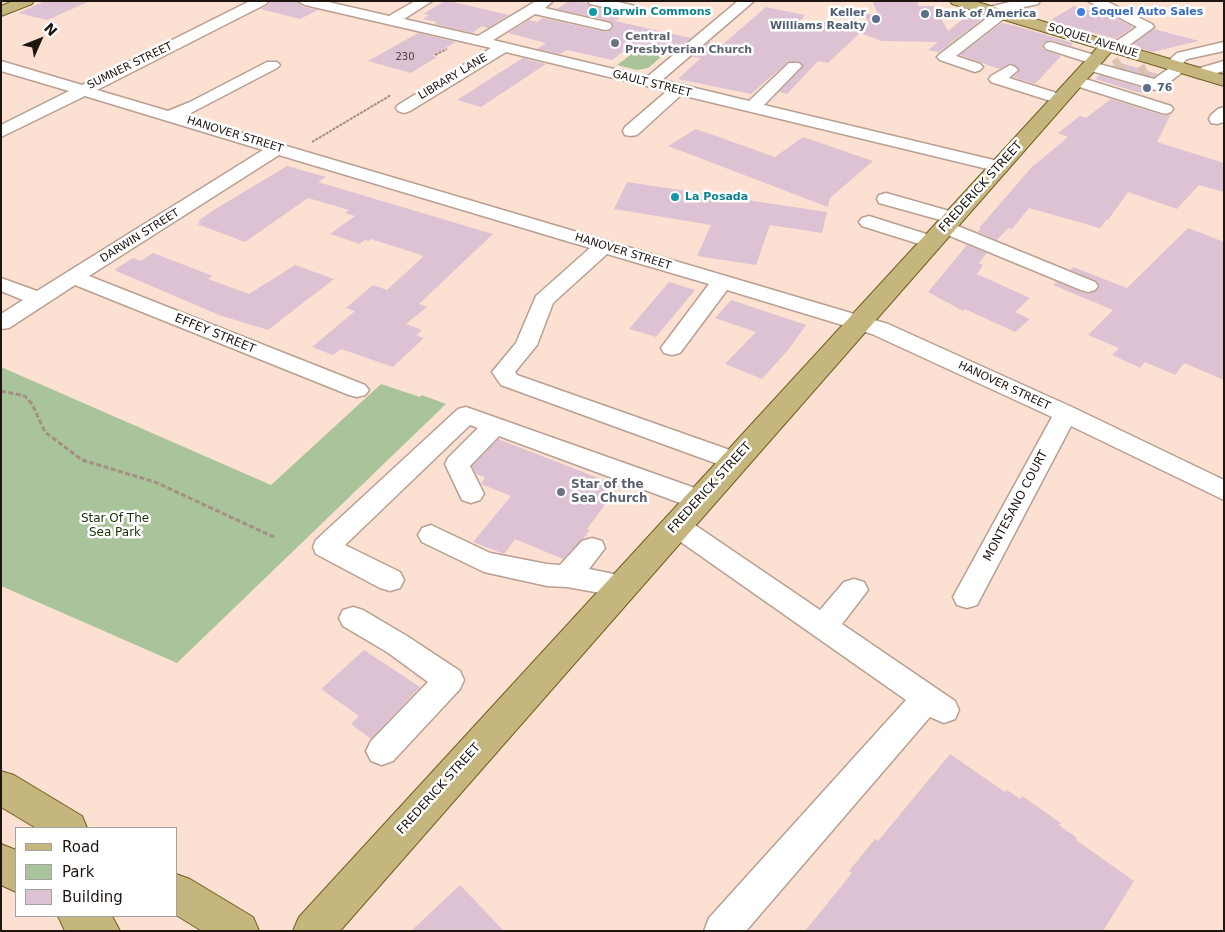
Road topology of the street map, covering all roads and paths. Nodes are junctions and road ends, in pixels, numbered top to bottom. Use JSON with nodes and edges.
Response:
{"nodes":[{"id":1,"x":261,"y":1,"type":"edge"},
{"id":2,"x":305,"y":1,"type":"edge"},
{"id":3,"x":425,"y":1,"type":"edge"},
{"id":4,"x":546,"y":1,"type":"edge"},
{"id":5,"x":595,"y":1,"type":"edge"},
{"id":6,"x":747,"y":1,"type":"edge"},
{"id":7,"x":1033,"y":1,"type":"edge"},
{"id":8,"x":1095,"y":1,"type":"edge"},
{"id":9,"x":21,"y":2,"type":"edge"},
{"id":10,"x":957,"y":2,"type":"edge"},
{"id":11,"x":533,"y":9,"type":"junction"},
{"id":12,"x":630,"y":9,"type":"dead end"},
{"id":13,"x":1,"y":11,"type":"edge"},
{"id":14,"x":996,"y":13,"type":"junction"},
{"id":15,"x":391,"y":21,"type":"junction"},
{"id":16,"x":605,"y":26,"type":"dead end"},
{"id":17,"x":480,"y":41,"type":"junction"},
{"id":18,"x":1051,"y":46,"type":"dead end"},
{"id":19,"x":1224,"y":46,"type":"edge"},
{"id":20,"x":503,"y":47,"type":"junction"},
{"id":21,"x":1093,"y":63,"type":"junction"},
{"id":22,"x":272,"y":65,"type":"dead end"},
{"id":23,"x":1,"y":66,"type":"edge"},
{"id":24,"x":794,"y":66,"type":"dead end"},
{"id":25,"x":1224,"y":66,"type":"edge"},
{"id":26,"x":974,"y":67,"type":"dead end"},
{"id":27,"x":1010,"y":70,"type":"dead end"},
{"id":28,"x":1140,"y":70,"type":"junction"},
{"id":29,"x":1198,"y":73,"type":"junction"},
{"id":30,"x":1224,"y":81,"type":"edge"},
{"id":31,"x":649,"y":83,"type":"junction"},
{"id":32,"x":82,"y":90,"type":"junction"},
{"id":33,"x":677,"y":90,"type":"junction"},
{"id":34,"x":1073,"y":95,"type":"junction"},
{"id":35,"x":404,"y":108,"type":"dead end"},
{"id":36,"x":752,"y":108,"type":"junction"},
{"id":37,"x":1164,"y":109,"type":"dead end"},
{"id":38,"x":170,"y":116,"type":"junction"},
{"id":39,"x":631,"y":130,"type":"dead end"},
{"id":40,"x":1,"y":132,"type":"edge"},
{"id":41,"x":278,"y":148,"type":"junction"},
{"id":42,"x":1000,"y":167,"type":"junction"},
{"id":43,"x":886,"y":199,"type":"dead end"},
{"id":44,"x":869,"y":222,"type":"dead end"},
{"id":45,"x":943,"y":229,"type":"junction"},
{"id":46,"x":604,"y":246,"type":"junction"},
{"id":47,"x":74,"y":277,"type":"junction"},
{"id":48,"x":722,"y":282,"type":"junction"},
{"id":49,"x":1,"y":284,"type":"edge"},
{"id":50,"x":1088,"y":286,"type":"dead end"},
{"id":51,"x":39,"y":299,"type":"junction"},
{"id":52,"x":1,"y":323,"type":"edge"},
{"id":53,"x":859,"y":323,"type":"junction"},
{"id":54,"x":672,"y":348,"type":"dead end"},
{"id":55,"x":357,"y":390,"type":"dead end"},
{"id":56,"x":1,"y":391,"type":"edge"},
{"id":57,"x":1066,"y":414,"type":"junction"},
{"id":58,"x":496,"y":425,"type":"junction"},
{"id":59,"x":735,"y":461,"type":"junction"},
{"id":60,"x":1224,"y":491,"type":"edge"},
{"id":61,"x":470,"y":494,"type":"dead end"},
{"id":62,"x":700,"y":500,"type":"junction"},
{"id":63,"x":676,"y":526,"type":"junction"},
{"id":64,"x":431,"y":535,"type":"dead end"},
{"id":65,"x":276,"y":538,"type":"dead end"},
{"id":66,"x":592,"y":548,"type":"dead end"},
{"id":67,"x":567,"y":576,"type":"junction"},
{"id":68,"x":390,"y":580,"type":"dead end"},
{"id":69,"x":623,"y":586,"type":"junction"},
{"id":70,"x":854,"y":590,"type":"dead end"},
{"id":71,"x":967,"y":597,"type":"dead end"},
{"id":72,"x":352,"y":618,"type":"dead end"},
{"id":73,"x":823,"y":626,"type":"junction"},
{"id":74,"x":382,"y":751,"type":"dead end"},
{"id":75,"x":1,"y":788,"type":"edge"},
{"id":76,"x":67,"y":827,"type":"edge"},
{"id":77,"x":1,"y":862,"type":"edge"},
{"id":78,"x":15,"y":872,"type":"edge"},
{"id":79,"x":178,"y":894,"type":"edge"},
{"id":80,"x":79,"y":917,"type":"edge"},
{"id":81,"x":100,"y":931,"type":"edge"},
{"id":82,"x":239,"y":931,"type":"edge"},
{"id":83,"x":312,"y":931,"type":"edge"},
{"id":84,"x":722,"y":931,"type":"edge"}],
"edges":[{"from":1,"to":32,"type":"street","name":"SUMNER STREET"},
{"from":2,"to":15,"type":"street","name":"GAULT STREET"},
{"from":3,"to":15,"type":"street"},
{"from":4,"to":11,"type":"street"},
{"from":5,"to":12,"type":"street"},
{"from":6,"to":31,"type":"street"},
{"from":7,"to":14,"type":"street"},
{"from":8,"to":28,"type":"street"},
{"from":9,"to":13,"type":"main road"},
{"from":10,"to":14,"type":"main road","name":"SOQUEL AVENUE"},
{"from":11,"to":16,"type":"street"},
{"from":11,"to":17,"type":"street"},
{"from":14,"to":26,"type":"street"},
{"from":14,"to":28,"type":"main road","name":"SOQUEL AVENUE"},
{"from":15,"to":17,"type":"street","name":"GAULT STREET"},
{"from":17,"to":20,"type":"street","name":"GAULT STREET"},
{"from":18,"to":21,"type":"street"},
{"from":19,"to":28,"type":"street"},
{"from":20,"to":31,"type":"street","name":"GAULT STREET"},
{"from":20,"to":35,"type":"street","name":"LIBRARY LANE"},
{"from":21,"to":28,"type":"main road","name":"FREDERICK STREET"},
{"from":21,"to":28,"type":"street"},
{"from":21,"to":34,"type":"main road","name":"FREDERICK STREET"},
{"from":22,"to":38,"type":"street"},
{"from":23,"to":32,"type":"street","name":"HANOVER STREET"},
{"from":24,"to":36,"type":"street"},
{"from":25,"to":29,"type":"street"},
{"from":27,"to":34,"type":"street"},
{"from":28,"to":29,"type":"main road","name":"SOQUEL AVENUE"},
{"from":29,"to":30,"type":"main road","name":"SOQUEL AVENUE"},
{"from":31,"to":33,"type":"street","name":"GAULT STREET"},
{"from":32,"to":38,"type":"street","name":"HANOVER STREET"},
{"from":32,"to":40,"type":"street","name":"SUMNER STREET"},
{"from":33,"to":36,"type":"street","name":"GAULT STREET"},
{"from":33,"to":39,"type":"street"},
{"from":34,"to":37,"type":"street"},
{"from":34,"to":42,"type":"main road","name":"FREDERICK STREET"},
{"from":36,"to":42,"type":"street","name":"GAULT STREET"},
{"from":38,"to":41,"type":"street","name":"HANOVER STREET"},
{"from":41,"to":46,"type":"street","name":"HANOVER STREET"},
{"from":41,"to":47,"type":"street","name":"DARWIN STREET"},
{"from":42,"to":45,"type":"main road","name":"FREDERICK STREET"},
{"from":43,"to":45,"type":"street"},
{"from":44,"to":45,"type":"street"},
{"from":45,"to":50,"type":"street"},
{"from":45,"to":53,"type":"main road","name":"FREDERICK STREET"},
{"from":46,"to":48,"type":"street","name":"HANOVER STREET"},
{"from":46,"to":59,"type":"street"},
{"from":47,"to":51,"type":"street","name":"DARWIN STREET"},
{"from":47,"to":55,"type":"street","name":"EFFEY STREET"},
{"from":48,"to":53,"type":"street","name":"HANOVER STREET"},
{"from":48,"to":54,"type":"street"},
{"from":49,"to":51,"type":"street"},
{"from":51,"to":52,"type":"street","name":"DARWIN STREET"},
{"from":53,"to":57,"type":"street","name":"HANOVER STREET"},
{"from":53,"to":59,"type":"main road","name":"FREDERICK STREET"},
{"from":56,"to":65,"type":"path"},
{"from":57,"to":60,"type":"street","name":"HANOVER STREET"},
{"from":57,"to":71,"type":"street","name":"MONTESANO COURT"},
{"from":58,"to":61,"type":"street"},
{"from":58,"to":62,"type":"street"},
{"from":58,"to":68,"type":"street"},
{"from":59,"to":62,"type":"main road","name":"FREDERICK STREET"},
{"from":62,"to":63,"type":"main road","name":"FREDERICK STREET"},
{"from":63,"to":69,"type":"main road","name":"FREDERICK STREET"},
{"from":63,"to":73,"type":"street"},
{"from":64,"to":67,"type":"street"},
{"from":66,"to":67,"type":"street"},
{"from":67,"to":69,"type":"street"},
{"from":69,"to":83,"type":"main road","name":"FREDERICK STREET"},
{"from":70,"to":73,"type":"street"},
{"from":72,"to":74,"type":"street"},
{"from":73,"to":84,"type":"street"},
{"from":75,"to":76,"type":"main road"},
{"from":77,"to":78,"type":"main road"},
{"from":79,"to":82,"type":"main road"},
{"from":80,"to":81,"type":"main road"}]}
